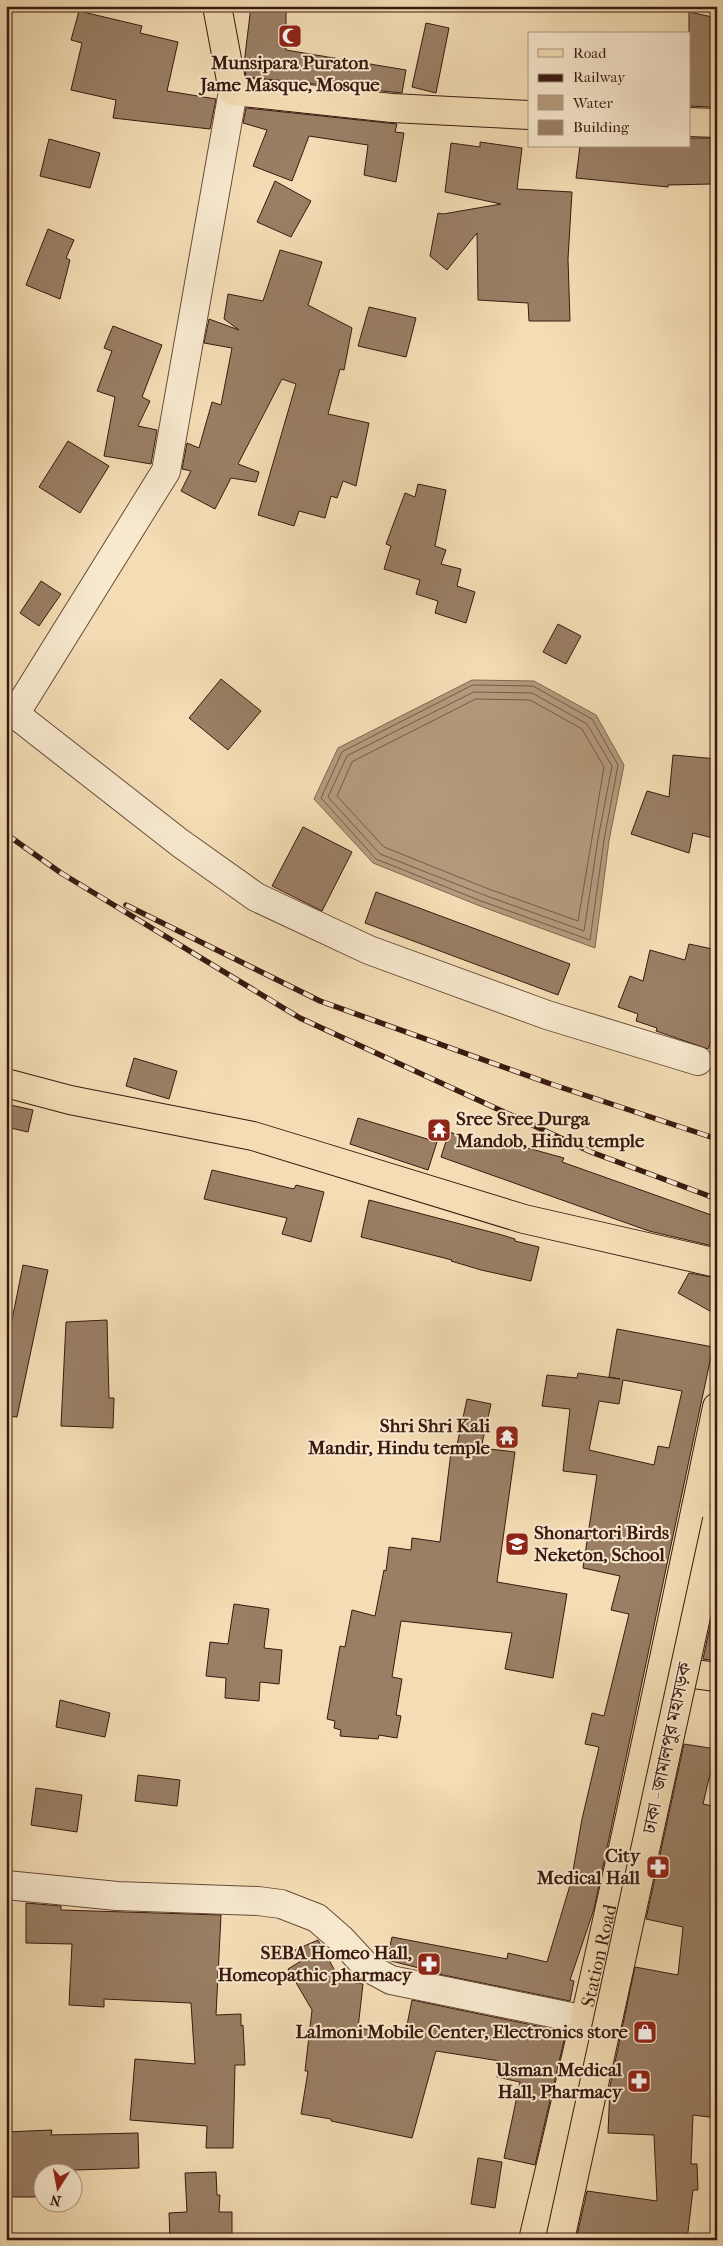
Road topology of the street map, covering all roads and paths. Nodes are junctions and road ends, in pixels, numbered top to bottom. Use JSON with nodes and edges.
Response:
{"nodes":[{"id":1,"x":217,"y":6,"type":"edge"},
{"id":2,"x":234,"y":91,"type":"junction"},
{"id":3,"x":528,"y":115,"type":"edge"},
{"id":4,"x":690,"y":122,"type":"edge"},
{"id":5,"x":717,"y":123,"type":"edge"},
{"id":6,"x":11,"y":711,"type":"edge"},
{"id":7,"x":698,"y":1062,"type":"dead end"},
{"id":8,"x":6,"y":1083,"type":"edge"},
{"id":9,"x":717,"y":1263,"type":"edge"},
{"id":10,"x":717,"y":1406,"type":"edge"},
{"id":11,"x":717,"y":1520,"type":"edge"},
{"id":12,"x":662,"y":1670,"type":"junction"},
{"id":13,"x":717,"y":1676,"type":"edge"},
{"id":14,"x":6,"y":1885,"type":"edge"},
{"id":15,"x":586,"y":2020,"type":"junction"},
{"id":16,"x":533,"y":2240,"type":"edge"},
{"id":17,"x":560,"y":2240,"type":"edge"}],
"edges":[{"from":1,"to":2,"type":"main road"},
{"from":2,"to":3,"type":"main road"},
{"from":2,"to":6,"type":"street"},
{"from":4,"to":5,"type":"main road"},
{"from":6,"to":7,"type":"street"},
{"from":8,"to":9,"type":"main road"},
{"from":10,"to":12,"type":"main road","name":"Station Road"},
{"from":11,"to":17,"type":"main road","name":"ঢাকা - জামালপুর মহাসড়ক","bridge":true},
{"from":12,"to":13,"type":"main road"},
{"from":12,"to":15,"type":"main road","name":"Station Road"},
{"from":14,"to":15,"type":"street"},
{"from":15,"to":16,"type":"main road","name":"Station Road"}]}
